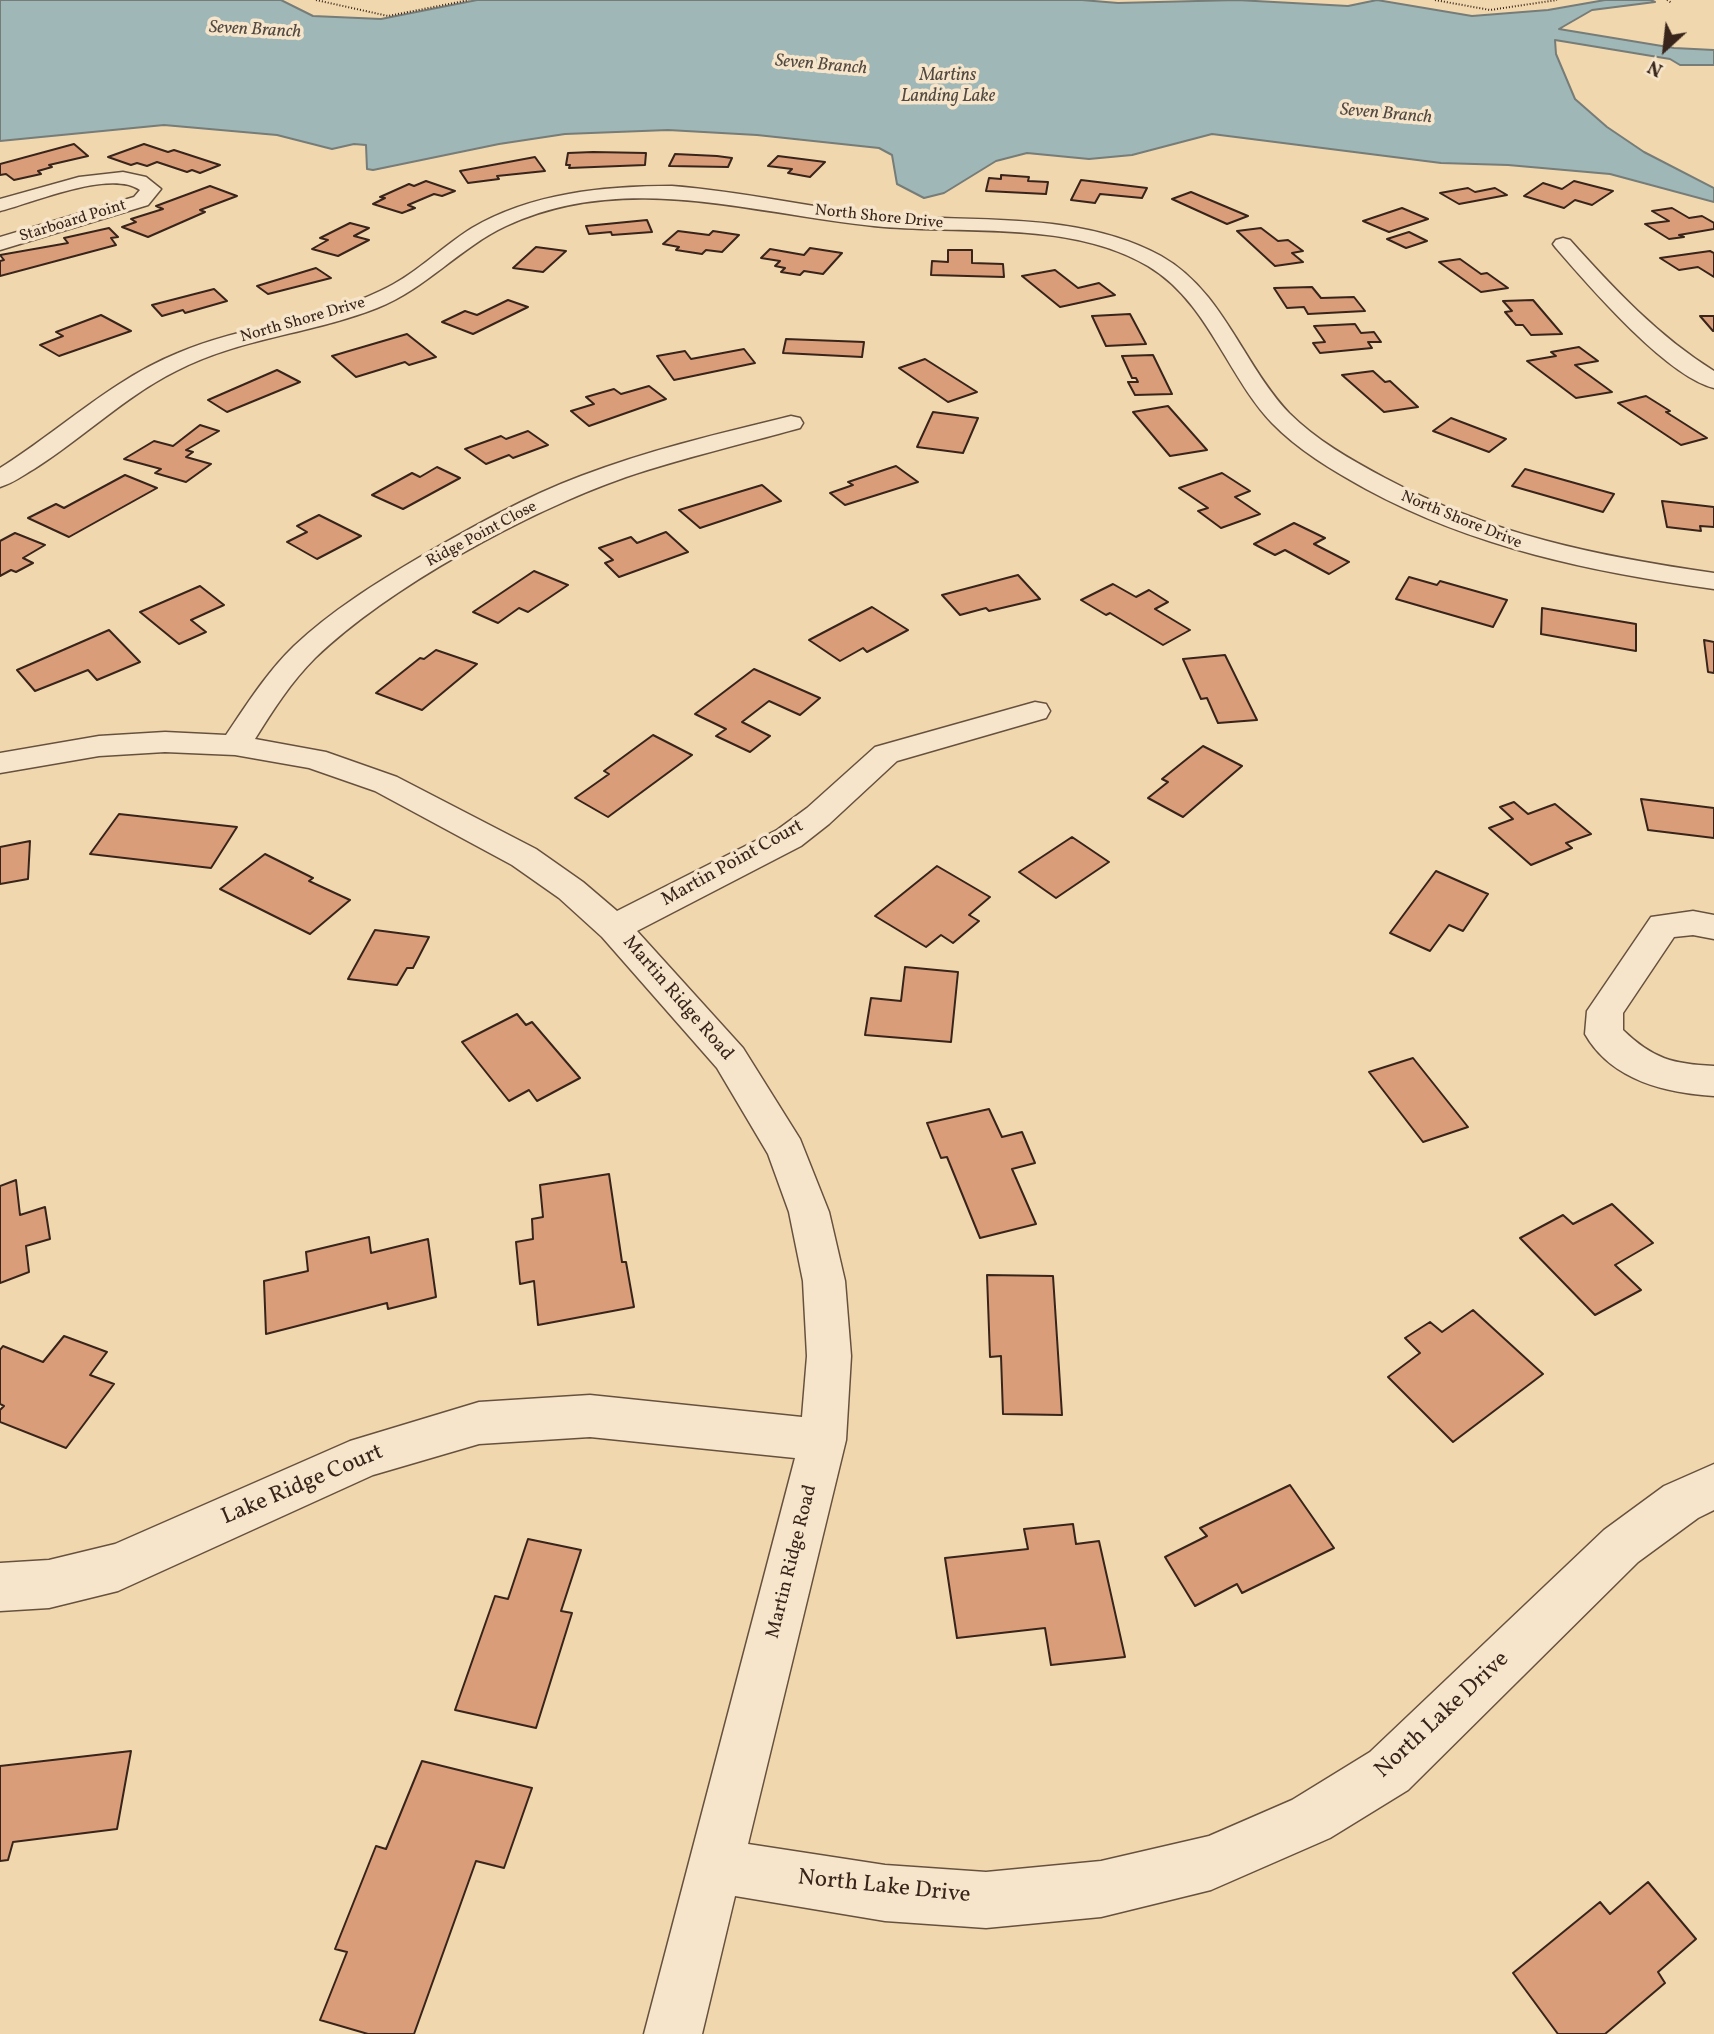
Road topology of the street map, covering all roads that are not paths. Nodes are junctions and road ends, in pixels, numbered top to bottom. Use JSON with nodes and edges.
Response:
{"nodes":[{"id":1,"x":0,"y":205,"type":"edge"},
{"id":2,"x":0,"y":244,"type":"edge"},
{"id":3,"x":1563,"y":244,"type":"dead end"},
{"id":4,"x":1714,"y":380,"type":"edge"},
{"id":5,"x":791,"y":423,"type":"dead end"},
{"id":6,"x":0,"y":479,"type":"edge"},
{"id":7,"x":1714,"y":581,"type":"edge"},
{"id":8,"x":1035,"y":711,"type":"dead end"},
{"id":9,"x":235,"y":745,"type":"junction"},
{"id":10,"x":0,"y":763,"type":"edge"},
{"id":11,"x":1714,"y":927,"type":"edge"},
{"id":12,"x":614,"y":928,"type":"junction"},
{"id":13,"x":1714,"y":1081,"type":"edge"},
{"id":14,"x":823,"y":1440,"type":"junction"},
{"id":15,"x":1714,"y":1486,"type":"edge"},
{"id":16,"x":0,"y":1587,"type":"edge"},
{"id":17,"x":717,"y":1866,"type":"junction"},
{"id":18,"x":673,"y":2034,"type":"edge"}],
"edges":[{"from":1,"to":2,"type":"street","name":"Starboard Point"},
{"from":3,"to":4,"type":"street"},
{"from":5,"to":9,"type":"street","name":"Ridge Point Close"},
{"from":6,"to":7,"type":"street","name":"North Shore Drive"},
{"from":8,"to":12,"type":"street","name":"Martin Point Court"},
{"from":9,"to":10,"type":"street","name":"Martin Ridge Road"},
{"from":9,"to":12,"type":"street","name":"Martin Ridge Road"},
{"from":11,"to":13,"type":"street"},
{"from":12,"to":14,"type":"street","name":"Martin Ridge Road"},
{"from":14,"to":16,"type":"street","name":"Lake Ridge Court"},
{"from":14,"to":17,"type":"street","name":"Martin Ridge Road"},
{"from":15,"to":17,"type":"street","name":"North Lake Drive"},
{"from":17,"to":18,"type":"street","name":"Martin Ridge Road"}]}
